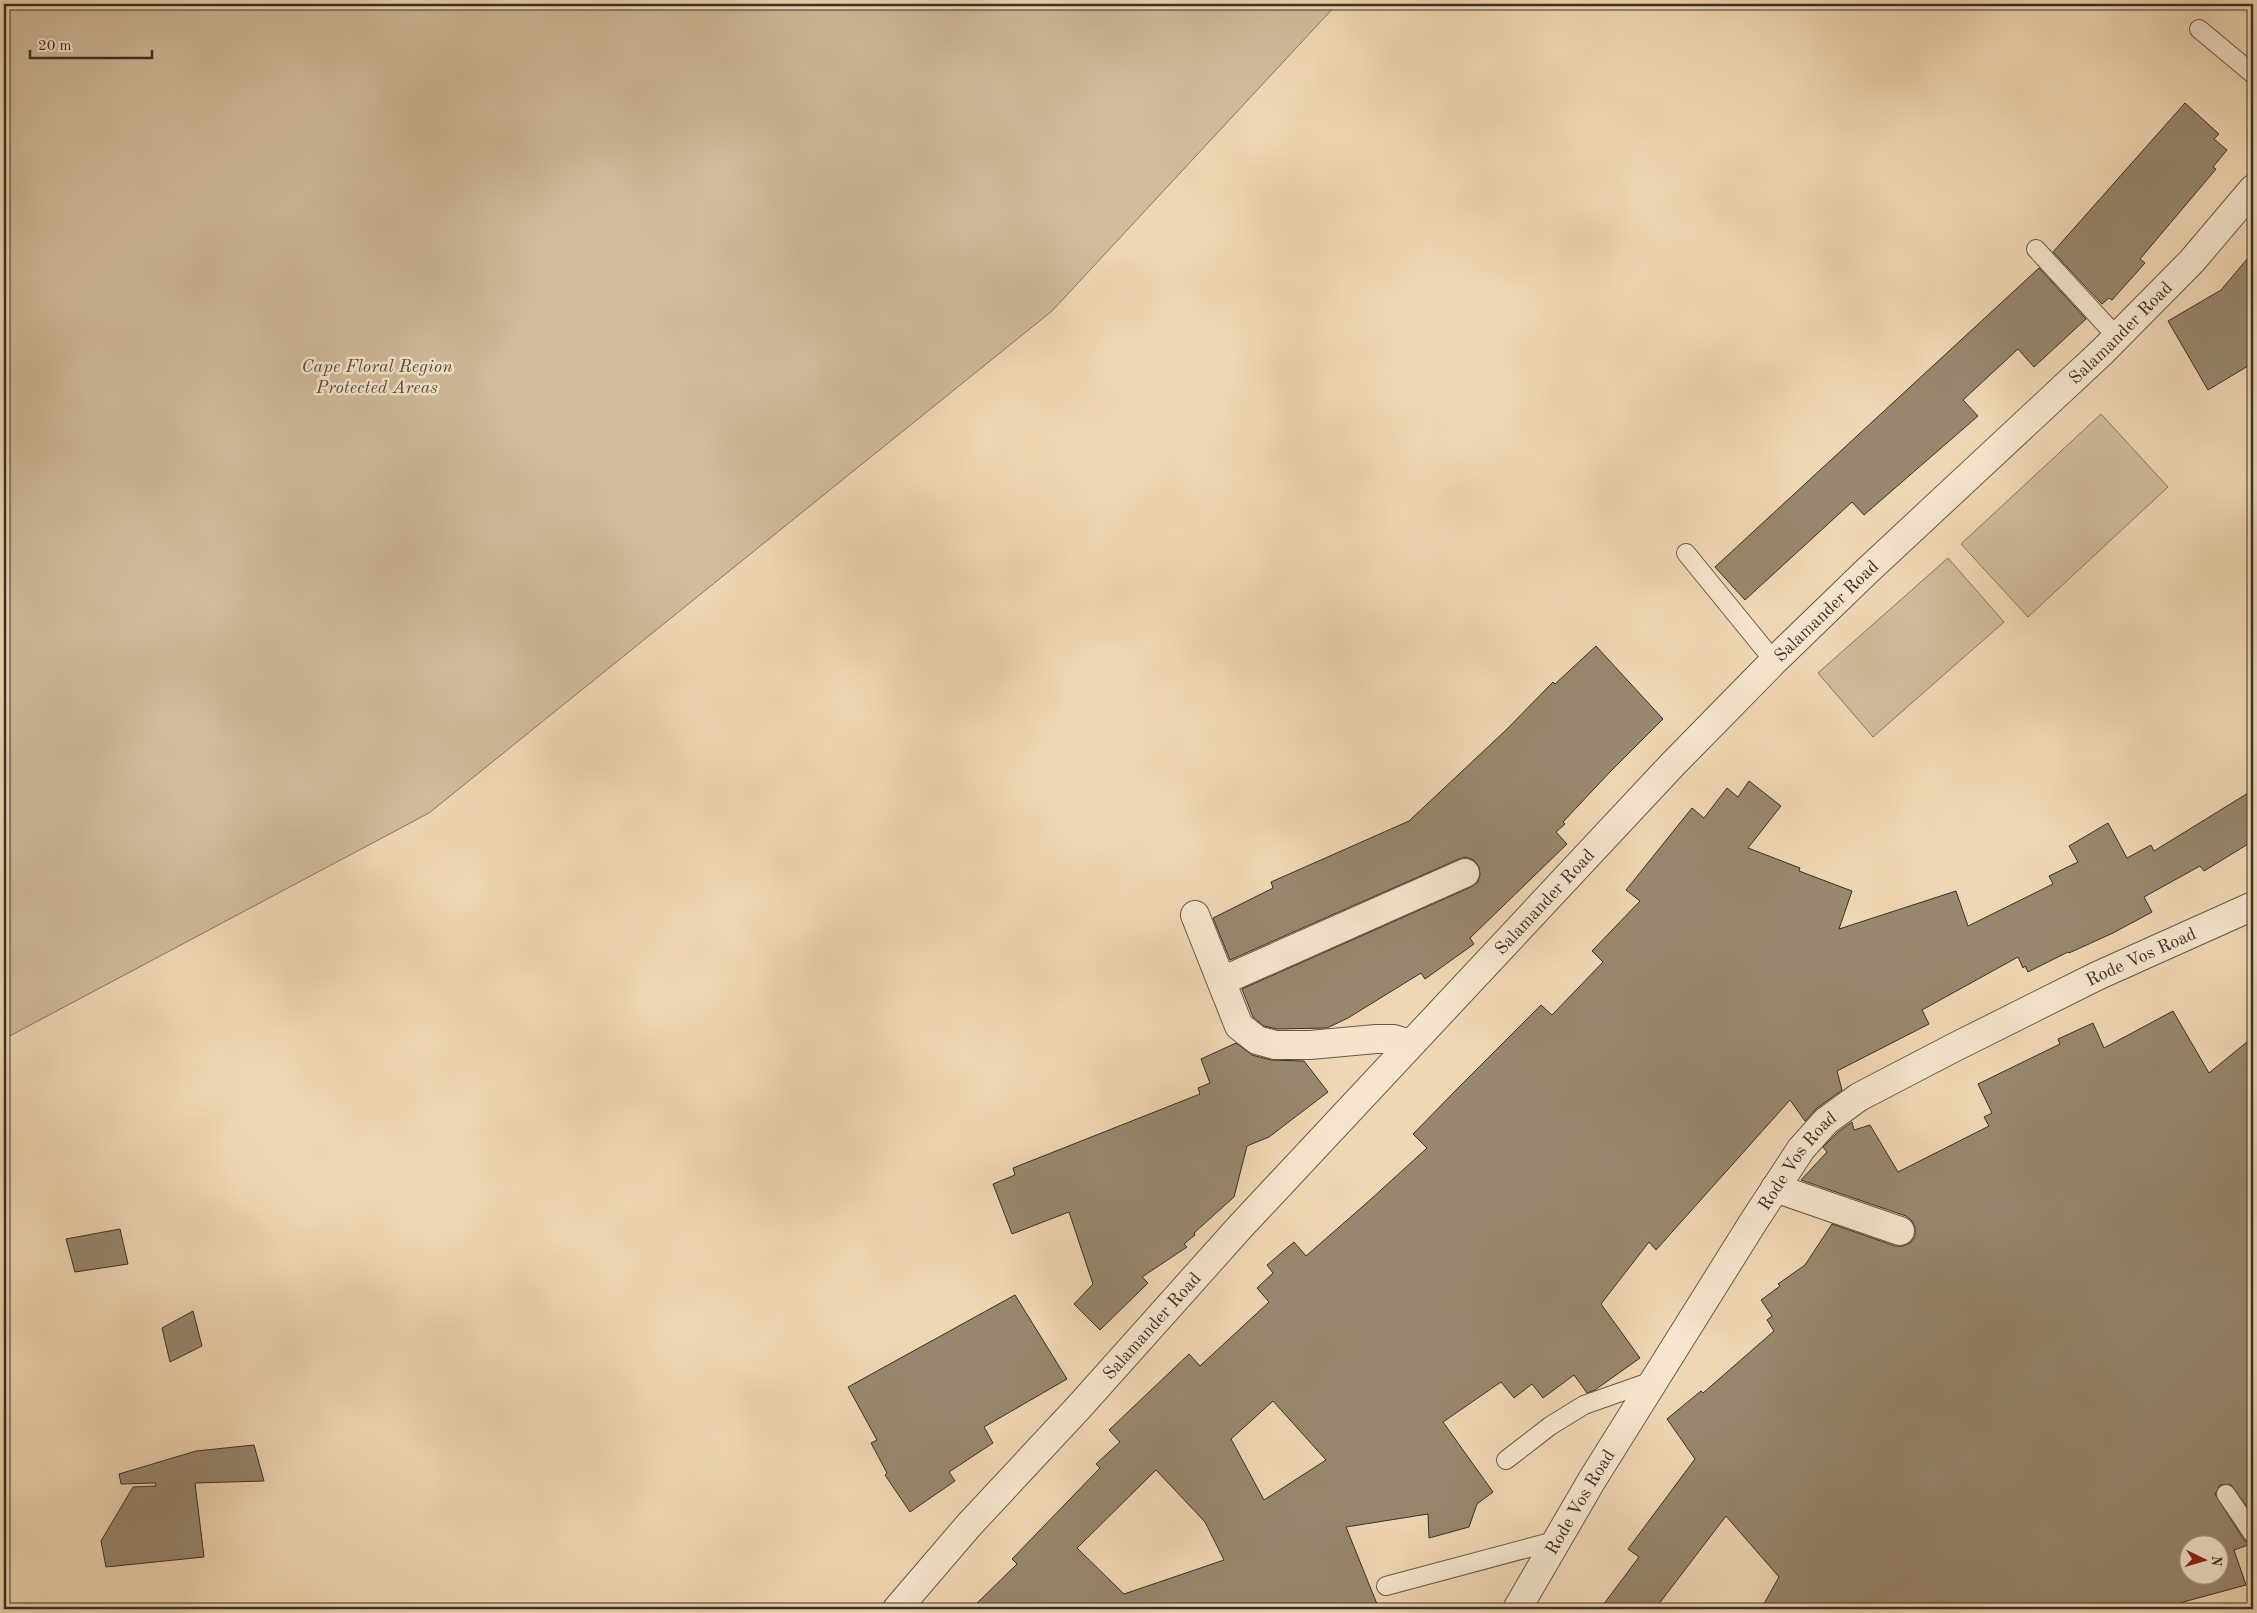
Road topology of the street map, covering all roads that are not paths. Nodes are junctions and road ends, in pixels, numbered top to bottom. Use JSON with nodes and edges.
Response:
{"nodes":[{"id":1,"x":2199,"y":29,"type":"dead end"},
{"id":2,"x":2253,"y":74,"type":"edge"},
{"id":3,"x":2253,"y":188,"type":"edge"},
{"id":4,"x":2036,"y":249,"type":"dead end"},
{"id":5,"x":2117,"y":337,"type":"junction"},
{"id":6,"x":1686,"y":553,"type":"dead end"},
{"id":7,"x":1774,"y":661,"type":"junction"},
{"id":8,"x":1464,"y":873,"type":"dead end"},
{"id":9,"x":2253,"y":906,"type":"edge"},
{"id":10,"x":1195,"y":915,"type":"dead end"},
{"id":11,"x":1222,"y":982,"type":"junction"},
{"id":12,"x":1410,"y":1044,"type":"junction"},
{"id":13,"x":1775,"y":1188,"type":"junction"},
{"id":14,"x":1900,"y":1231,"type":"dead end"},
{"id":15,"x":1655,"y":1380,"type":"junction"},
{"id":16,"x":1506,"y":1460,"type":"dead end"},
{"id":17,"x":2226,"y":1494,"type":"dead end"},
{"id":18,"x":2253,"y":1534,"type":"edge"},
{"id":19,"x":1558,"y":1540,"type":"junction"},
{"id":20,"x":1386,"y":1586,"type":"dead end"},
{"id":21,"x":897,"y":1609,"type":"edge"},
{"id":22,"x":1517,"y":1609,"type":"edge"}],
"edges":[{"from":1,"to":2,"type":"lane"},
{"from":3,"to":5,"type":"street","name":"Salamander Road"},
{"from":4,"to":5,"type":"lane"},
{"from":5,"to":7,"type":"street","name":"Salamander Road"},
{"from":6,"to":7,"type":"lane"},
{"from":7,"to":12,"type":"street","name":"Salamander Road"},
{"from":8,"to":11,"type":"street"},
{"from":9,"to":13,"type":"street","name":"Rode Vos Road"},
{"from":10,"to":11,"type":"street"},
{"from":11,"to":12,"type":"street"},
{"from":12,"to":21,"type":"street","name":"Salamander Road"},
{"from":13,"to":14,"type":"street"},
{"from":13,"to":15,"type":"street","name":"Rode Vos Road"},
{"from":15,"to":16,"type":"lane"},
{"from":15,"to":19,"type":"street","name":"Rode Vos Road"},
{"from":17,"to":18,"type":"lane"},
{"from":19,"to":20,"type":"lane"},
{"from":19,"to":22,"type":"street","name":"Rode Vos Road"}]}
